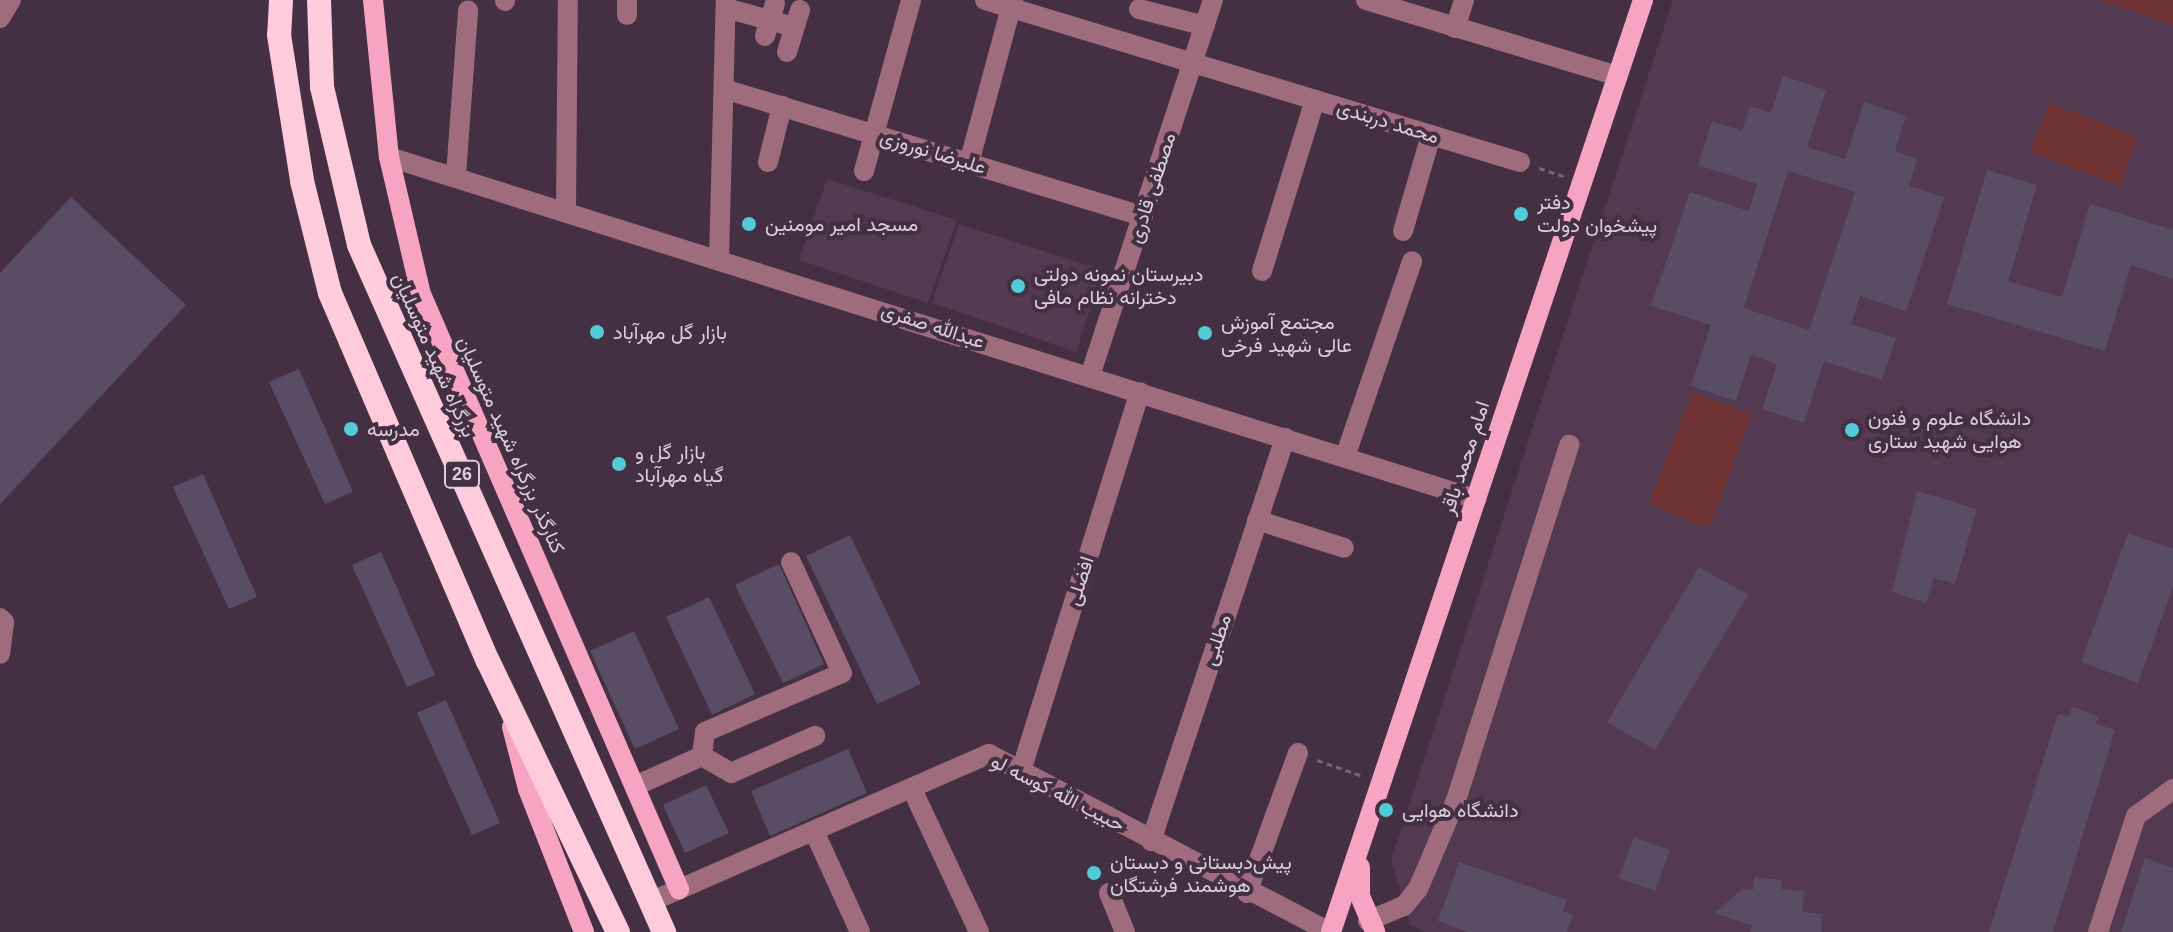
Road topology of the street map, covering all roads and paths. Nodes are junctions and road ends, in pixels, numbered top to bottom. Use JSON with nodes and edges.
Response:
{"nodes":[{"id":1,"x":11,"y":0,"type":"edge"},
{"id":2,"x":281,"y":0,"type":"edge"},
{"id":3,"x":319,"y":0,"type":"edge"},
{"id":4,"x":373,"y":0,"type":"edge"},
{"id":5,"x":568,"y":0,"type":"edge"},
{"id":6,"x":911,"y":0,"type":"edge"},
{"id":7,"x":985,"y":0,"type":"edge"},
{"id":8,"x":1213,"y":0,"type":"edge"},
{"id":9,"x":1366,"y":0,"type":"edge"},
{"id":10,"x":1464,"y":0,"type":"edge"},
{"id":11,"x":1643,"y":0,"type":"edge"},
{"id":12,"x":726,"y":4,"type":"edge"},
{"id":13,"x":1012,"y":4,"type":"edge"},
{"id":14,"x":1139,"y":9,"type":"dead end"},
{"id":15,"x":468,"y":10,"type":"dead end"},
{"id":16,"x":0,"y":18,"type":"edge"},
{"id":17,"x":1205,"y":26,"type":"junction"},
{"id":18,"x":1455,"y":28,"type":"junction"},
{"id":19,"x":787,"y":52,"type":"dead end"},
{"id":20,"x":1193,"y":63,"type":"junction"},
{"id":21,"x":1618,"y":76,"type":"junction"},
{"id":22,"x":724,"y":89,"type":"junction"},
{"id":23,"x":1315,"y":100,"type":"junction"},
{"id":24,"x":782,"y":106,"type":"junction"},
{"id":25,"x":874,"y":134,"type":"junction"},
{"id":26,"x":1431,"y":135,"type":"junction"},
{"id":27,"x":389,"y":157,"type":"junction"},
{"id":28,"x":768,"y":162,"type":"dead end"},
{"id":29,"x":1520,"y":162,"type":"joint"},
{"id":30,"x":969,"y":163,"type":"junction"},
{"id":31,"x":864,"y":171,"type":"dead end"},
{"id":32,"x":456,"y":175,"type":"junction"},
{"id":33,"x":1582,"y":182,"type":"junction"},
{"id":34,"x":566,"y":210,"type":"junction"},
{"id":35,"x":1143,"y":216,"type":"junction"},
{"id":36,"x":1403,"y":231,"type":"dead end"},
{"id":37,"x":719,"y":259,"type":"junction"},
{"id":38,"x":1412,"y":261,"type":"dead end"},
{"id":39,"x":1262,"y":271,"type":"dead end"},
{"id":40,"x":1090,"y":376,"type":"junction"},
{"id":41,"x":1140,"y":392,"type":"junction"},
{"id":42,"x":1285,"y":438,"type":"junction"},
{"id":43,"x":1569,"y":445,"type":"dead end"},
{"id":44,"x":1345,"y":457,"type":"junction"},
{"id":45,"x":1476,"y":499,"type":"junction"},
{"id":46,"x":1257,"y":520,"type":"junction"},
{"id":47,"x":1344,"y":548,"type":"dead end"},
{"id":48,"x":791,"y":562,"type":"dead end"},
{"id":49,"x":0,"y":618,"type":"edge"},
{"id":50,"x":0,"y":654,"type":"edge"},
{"id":51,"x":503,"y":693,"type":"junction"},
{"id":52,"x":815,"y":736,"type":"dead end"},
{"id":53,"x":1298,"y":753,"type":"joint"},
{"id":54,"x":702,"y":756,"type":"junction"},
{"id":55,"x":1021,"y":771,"type":"junction"},
{"id":56,"x":1382,"y":783,"type":"junction"},
{"id":57,"x":635,"y":786,"type":"junction"},
{"id":58,"x":912,"y":789,"type":"junction"},
{"id":59,"x":2173,"y":789,"type":"edge"},
{"id":60,"x":814,"y":831,"type":"junction"},
{"id":61,"x":1151,"y":841,"type":"junction"},
{"id":62,"x":1360,"y":849,"type":"junction"},
{"id":63,"x":679,"y":889,"type":"junction"},
{"id":64,"x":1109,"y":893,"type":"dead end"},
{"id":65,"x":1247,"y":893,"type":"junction"},
{"id":66,"x":650,"y":902,"type":"junction"},
{"id":67,"x":1372,"y":926,"type":"edge"},
{"id":68,"x":584,"y":932,"type":"edge"},
{"id":69,"x":618,"y":932,"type":"edge"},
{"id":70,"x":664,"y":932,"type":"edge"},
{"id":71,"x":860,"y":932,"type":"edge"},
{"id":72,"x":979,"y":932,"type":"edge"},
{"id":73,"x":1125,"y":932,"type":"edge"},
{"id":74,"x":1330,"y":932,"type":"edge"},
{"id":75,"x":2098,"y":932,"type":"edge"}],
"edges":[{"from":1,"to":16,"type":"street"},
{"from":2,"to":51,"type":"highway","number":"26"},
{"from":3,"to":66,"type":"highway","name":"بزرگراه شهید متوسلیان","number":"26"},
{"from":4,"to":27,"type":"main road","name":"کنارگذر بزرگراه شهید متوسلیان"},
{"from":5,"to":34,"type":"street"},
{"from":6,"to":25,"type":"street"},
{"from":7,"to":13,"type":"street","name":"محمد دربندی"},
{"from":8,"to":17,"type":"street","name":"مصطفی قادری"},
{"from":9,"to":18,"type":"street"},
{"from":10,"to":18,"type":"street"},
{"from":11,"to":21,"type":"main road","name":"امام محمد باقر"},
{"from":12,"to":19,"type":"street"},
{"from":12,"to":22,"type":"street"},
{"from":13,"to":20,"type":"street","name":"محمد دربندی"},
{"from":13,"to":30,"type":"street"},
{"from":14,"to":17,"type":"street"},
{"from":15,"to":32,"type":"street"},
{"from":17,"to":20,"type":"street","name":"مصطفی قادری"},
{"from":18,"to":21,"type":"street"},
{"from":20,"to":23,"type":"street","name":"محمد دربندی"},
{"from":20,"to":35,"type":"street","name":"مصطفی قادری"},
{"from":21,"to":33,"type":"main road","name":"امام محمد باقر"},
{"from":22,"to":24,"type":"street","name":"علیرضا نوروزی"},
{"from":22,"to":37,"type":"street"},
{"from":23,"to":26,"type":"street","name":"محمد دربندی"},
{"from":23,"to":39,"type":"street"},
{"from":24,"to":25,"type":"street","name":"علیرضا نوروزی"},
{"from":24,"to":28,"type":"street"},
{"from":25,"to":30,"type":"street","name":"علیرضا نوروزی"},
{"from":25,"to":31,"type":"street"},
{"from":26,"to":29,"type":"street","name":"محمد دربندی"},
{"from":26,"to":36,"type":"street"},
{"from":27,"to":32,"type":"street","name":"عبدالله صفری"},
{"from":27,"to":57,"type":"main road","name":"کنارگذر بزرگراه شهید متوسلیان"},
{"from":29,"to":33,"type":"path"},
{"from":30,"to":35,"type":"street","name":"علیرضا نوروزی"},
{"from":32,"to":34,"type":"street","name":"عبدالله صفری"},
{"from":33,"to":45,"type":"main road","name":"امام محمد باقر"},
{"from":34,"to":37,"type":"street","name":"عبدالله صفری"},
{"from":35,"to":40,"type":"street","name":"مصطفی قادری"},
{"from":37,"to":40,"type":"street","name":"عبدالله صفری"},
{"from":38,"to":44,"type":"street"},
{"from":40,"to":41,"type":"street","name":"عبدالله صفری"},
{"from":41,"to":42,"type":"street","name":"عبدالله صفری"},
{"from":41,"to":55,"type":"street","name":"افضلی"},
{"from":42,"to":44,"type":"street","name":"عبدالله صفری"},
{"from":42,"to":46,"type":"street","name":"مطلبی"},
{"from":43,"to":67,"type":"street"},
{"from":44,"to":45,"type":"street","name":"عبدالله صفری"},
{"from":45,"to":56,"type":"main road","name":"امام محمد باقر"},
{"from":46,"to":47,"type":"street"},
{"from":46,"to":61,"type":"street","name":"مطلبی"},
{"from":48,"to":54,"type":"street"},
{"from":49,"to":50,"type":"street"},
{"from":51,"to":68,"type":"main road"},
{"from":51,"to":69,"type":"highway","number":"26"},
{"from":52,"to":54,"type":"street"},
{"from":53,"to":56,"type":"path"},
{"from":53,"to":65,"type":"street"},
{"from":54,"to":57,"type":"street"},
{"from":55,"to":58,"type":"street","name":"حبیب الله کوسه لو"},
{"from":55,"to":61,"type":"street","name":"حبیب الله کوسه لو"},
{"from":56,"to":62,"type":"main road","name":"امام محمد باقر"},
{"from":57,"to":63,"type":"main road","name":"کنارگذر بزرگراه شهید متوسلیان"},
{"from":58,"to":60,"type":"street","name":"حبیب الله کوسه لو"},
{"from":58,"to":72,"type":"street"},
{"from":59,"to":75,"type":"street"},
{"from":60,"to":63,"type":"street","name":"حبیب الله کوسه لو"},
{"from":60,"to":71,"type":"street"},
{"from":61,"to":65,"type":"street","name":"حبیب الله کوسه لو"},
{"from":62,"to":67,"type":"main road"},
{"from":62,"to":74,"type":"main road","name":"امام محمد باقر"},
{"from":63,"to":66,"type":"street","name":"حبیب الله کوسه لو"},
{"from":64,"to":73,"type":"street"},
{"from":65,"to":74,"type":"street","name":"حبیب الله کوسه لو"},
{"from":66,"to":70,"type":"highway","name":"بزرگراه شهید متوسلیان","number":"26"}]}
